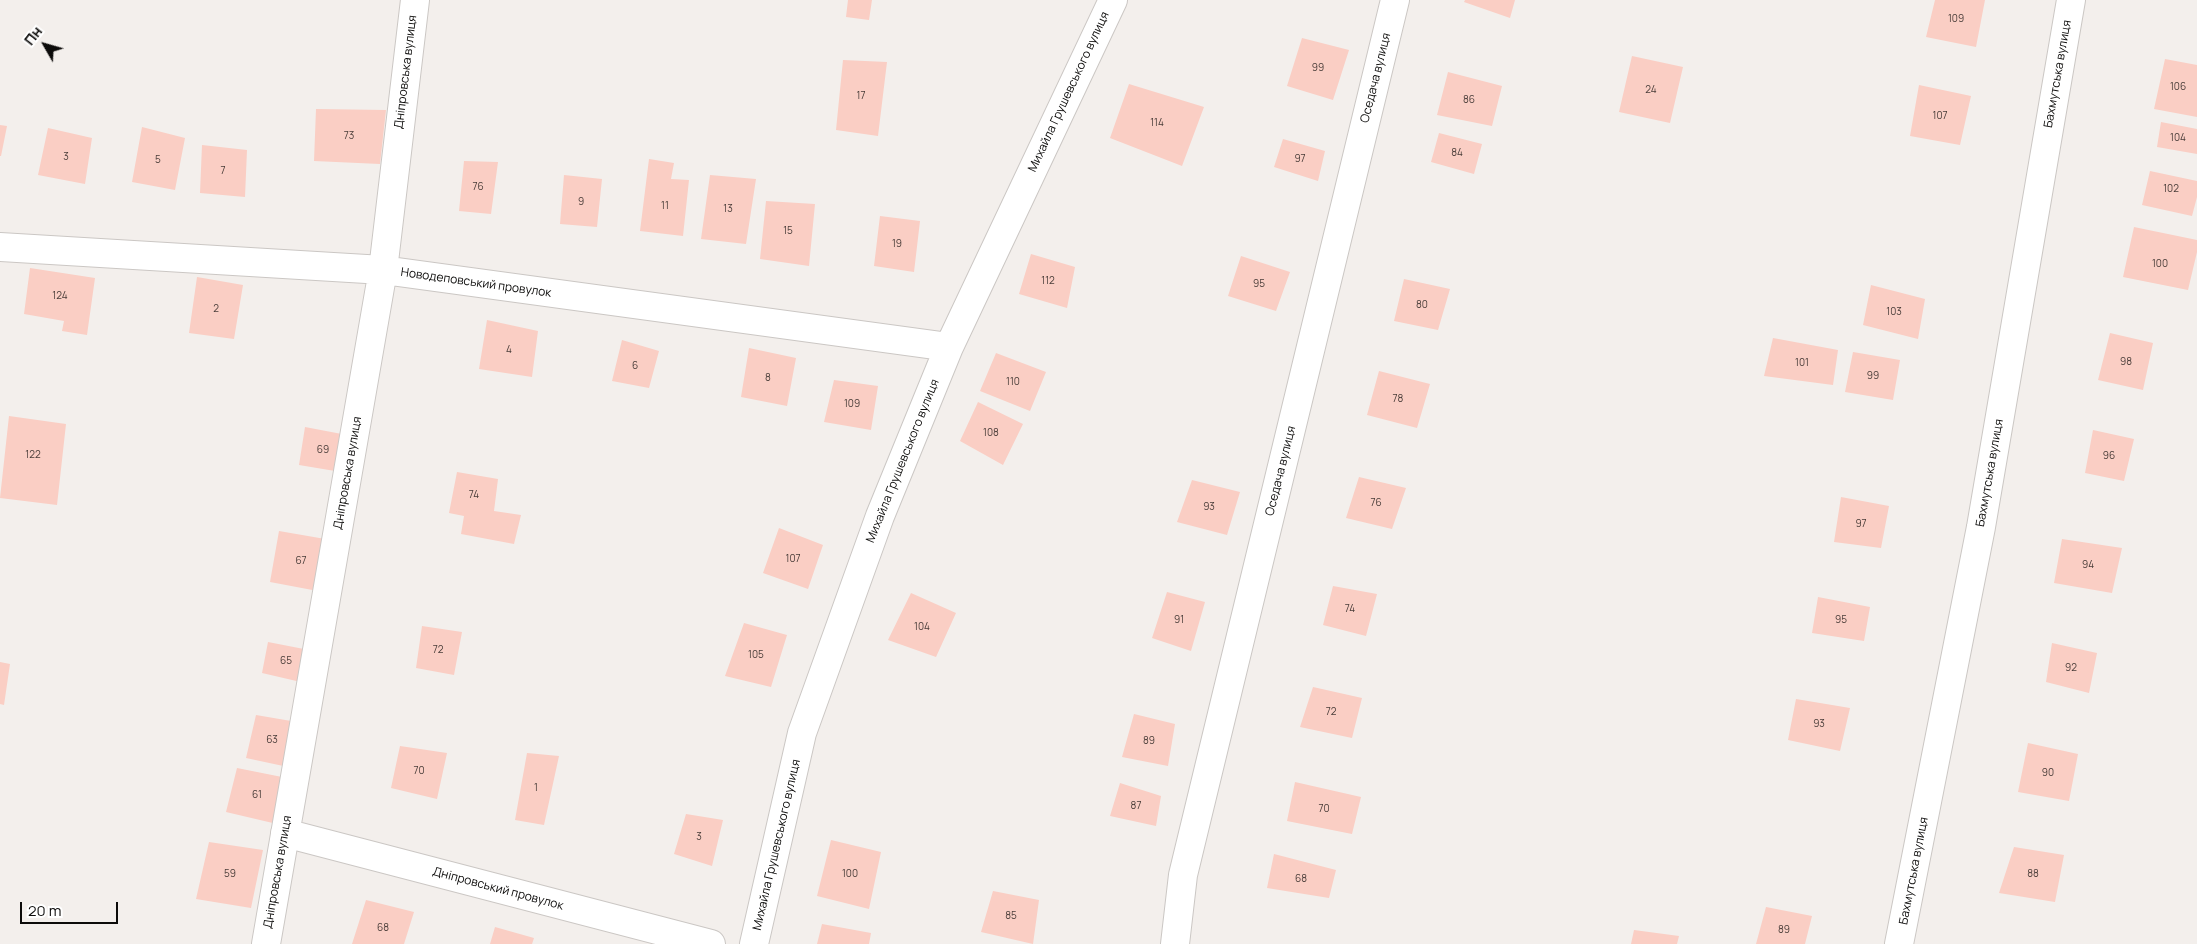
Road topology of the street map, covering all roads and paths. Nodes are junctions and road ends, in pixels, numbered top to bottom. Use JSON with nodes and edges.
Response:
{"nodes":[{"id":1,"x":415,"y":0,"type":"edge"},
{"id":2,"x":1112,"y":0,"type":"edge"},
{"id":3,"x":1395,"y":0,"type":"edge"},
{"id":4,"x":2071,"y":0,"type":"edge"},
{"id":5,"x":0,"y":247,"type":"edge"},
{"id":6,"x":383,"y":270,"type":"junction"},
{"id":7,"x":948,"y":347,"type":"junction"},
{"id":8,"x":285,"y":833,"type":"junction"},
{"id":9,"x":266,"y":944,"type":"edge"},
{"id":10,"x":710,"y":944,"type":"edge"},
{"id":11,"x":754,"y":944,"type":"edge"},
{"id":12,"x":1174,"y":944,"type":"edge"},
{"id":13,"x":1899,"y":944,"type":"edge"}],
"edges":[{"from":1,"to":6,"type":"street","name":"Дніпровська вулиця"},
{"from":2,"to":7,"type":"street","name":"Михайла Грушевського вулиця"},
{"from":3,"to":12,"type":"street","name":"Оседача вулиця"},
{"from":4,"to":13,"type":"street","name":"Бахмутська вулиця"},
{"from":5,"to":6,"type":"street","name":"Новодеповський провулок"},
{"from":6,"to":7,"type":"street","name":"Новодеповський провулок"},
{"from":6,"to":8,"type":"street","name":"Дніпровська вулиця"},
{"from":7,"to":11,"type":"street","name":"Михайла Грушевського вулиця"},
{"from":8,"to":9,"type":"street","name":"Дніпровська вулиця"},
{"from":8,"to":10,"type":"street","name":"Дніпровський провулок"}]}
